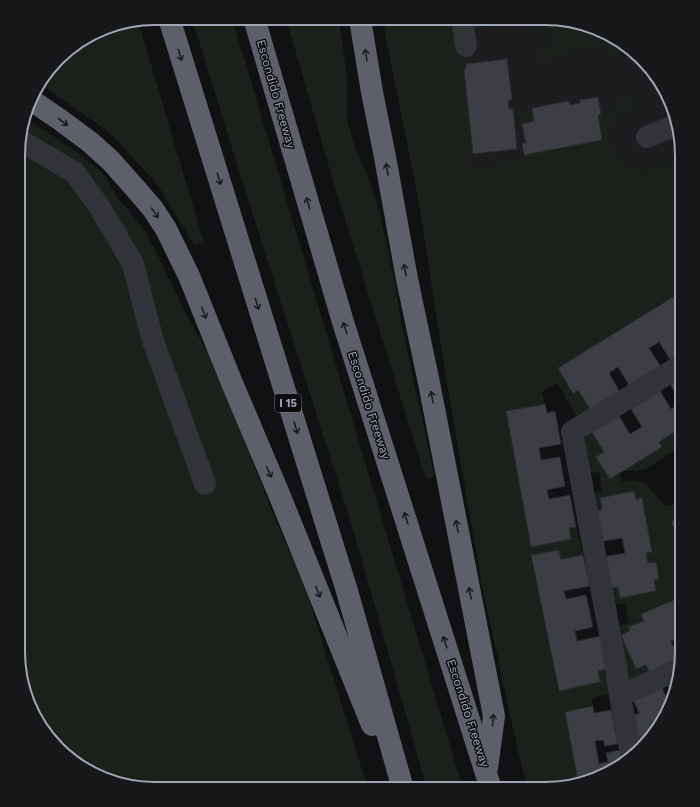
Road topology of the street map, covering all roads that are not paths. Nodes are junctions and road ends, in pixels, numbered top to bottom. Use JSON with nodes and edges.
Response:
{"nodes":[{"id":1,"x":171,"y":25,"type":"edge"},
{"id":2,"x":256,"y":25,"type":"edge"},
{"id":3,"x":361,"y":25,"type":"edge"},
{"id":4,"x":463,"y":25,"type":"edge"},
{"id":5,"x":466,"y":46,"type":"dead end"},
{"id":6,"x":36,"y":103,"type":"edge"},
{"id":7,"x":672,"y":127,"type":"edge"},
{"id":8,"x":647,"y":137,"type":"dead end"},
{"id":9,"x":26,"y":144,"type":"edge"},
{"id":10,"x":675,"y":369,"type":"edge"},
{"id":11,"x":206,"y":484,"type":"dead end"},
{"id":12,"x":674,"y":671,"type":"edge"},
{"id":13,"x":620,"y":696,"type":"junction"},
{"id":14,"x":630,"y":750,"type":"edge"},
{"id":15,"x":489,"y":781,"type":"edge"},
{"id":16,"x":395,"y":782,"type":"edge"},
{"id":17,"x":401,"y":782,"type":"edge"}],
"edges":[{"from":1,"to":17,"type":"highway","number":"I 15","one_way":true},
{"from":15,"to":2,"type":"highway","name":"Escondido Freeway","one_way":true},
{"from":15,"to":3,"type":"highway","one_way":true},
{"from":4,"to":5,"type":"street"},
{"from":6,"to":16,"type":"highway","one_way":true},
{"from":7,"to":8,"type":"street"},
{"from":9,"to":11,"type":"street"},
{"from":10,"to":13,"type":"street"},
{"from":12,"to":13,"type":"street"},
{"from":13,"to":14,"type":"street"}]}
